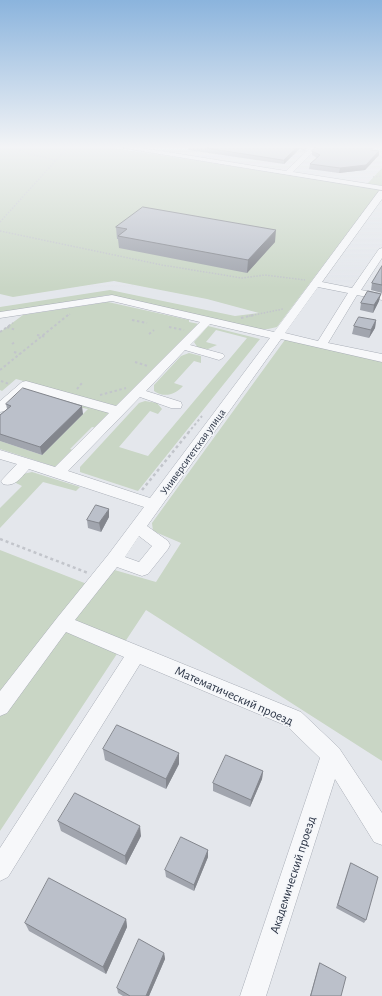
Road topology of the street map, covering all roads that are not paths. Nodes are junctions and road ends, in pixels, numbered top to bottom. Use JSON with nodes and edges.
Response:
{"nodes":[{"id":1,"x":381,"y":194,"type":"edge"},
{"id":2,"x":382,"y":251,"type":"edge"},
{"id":3,"x":310,"y":282,"type":"junction"},
{"id":4,"x":354,"y":292,"type":"junction"},
{"id":5,"x":382,"y":297,"type":"edge"},
{"id":6,"x":20,"y":312,"type":"junction"},
{"id":7,"x":0,"y":315,"type":"edge"},
{"id":8,"x":214,"y":322,"type":"junction"},
{"id":9,"x":3,"y":327,"type":"edge"},
{"id":10,"x":278,"y":336,"type":"junction"},
{"id":11,"x":322,"y":344,"type":"junction"},
{"id":12,"x":182,"y":346,"type":"junction"},
{"id":13,"x":219,"y":356,"type":"dead end"},
{"id":14,"x":382,"y":358,"type":"edge"},
{"id":15,"x":138,"y":392,"type":"junction"},
{"id":16,"x":176,"y":405,"type":"dead end"},
{"id":17,"x":0,"y":408,"type":"edge"},
{"id":18,"x":120,"y":411,"type":"junction"},
{"id":19,"x":0,"y":454,"type":"edge"},
{"id":20,"x":27,"y":463,"type":"junction"},
{"id":21,"x":58,"y":473,"type":"junction"},
{"id":22,"x":8,"y":481,"type":"dead end"},
{"id":23,"x":154,"y":505,"type":"junction"},
{"id":24,"x":138,"y":527,"type":"junction"},
{"id":25,"x":114,"y":559,"type":"junction"},
{"id":26,"x":63,"y":623,"type":"junction"},
{"id":27,"x":136,"y":654,"type":"junction"},
{"id":28,"x":0,"y":707,"type":"edge"},
{"id":29,"x":332,"y":755,"type":"junction"},
{"id":30,"x":382,"y":834,"type":"edge"},
{"id":31,"x":0,"y":869,"type":"edge"},
{"id":32,"x":253,"y":996,"type":"edge"}],
"edges":[{"from":1,"to":3,"type":"street","name":"Университетская улица"},
{"from":2,"to":4,"type":"street"},
{"from":3,"to":4,"type":"street"},
{"from":3,"to":10,"type":"street","name":"Университетская улица"},
{"from":4,"to":5,"type":"street"},
{"from":4,"to":11,"type":"street"},
{"from":6,"to":7,"type":"street"},
{"from":6,"to":8,"type":"street"},
{"from":6,"to":9,"type":"street"},
{"from":8,"to":10,"type":"street"},
{"from":8,"to":12,"type":"street"},
{"from":10,"to":11,"type":"street"},
{"from":10,"to":23,"type":"street","name":"Университетская улица"},
{"from":11,"to":14,"type":"street"},
{"from":12,"to":13,"type":"street"},
{"from":12,"to":15,"type":"street"},
{"from":15,"to":16,"type":"street"},
{"from":15,"to":18,"type":"street"},
{"from":17,"to":18,"type":"street"},
{"from":18,"to":21,"type":"street"},
{"from":19,"to":20,"type":"street"},
{"from":20,"to":21,"type":"street"},
{"from":20,"to":22,"type":"street"},
{"from":21,"to":23,"type":"street"},
{"from":23,"to":24,"type":"street","name":"Университетская улица"},
{"from":24,"to":25,"type":"street","name":"Университетская улица"},
{"from":24,"to":25,"type":"street"},
{"from":25,"to":26,"type":"street","name":"Университетская улица"},
{"from":26,"to":27,"type":"street","name":"Математический проезд"},
{"from":26,"to":28,"type":"street","name":"Университетская улица"},
{"from":27,"to":29,"type":"street","name":"Математический проезд"},
{"from":27,"to":31,"type":"street"},
{"from":29,"to":30,"type":"street","name":"Математический проезд"},
{"from":29,"to":32,"type":"street","name":"Академический проезд"}]}
